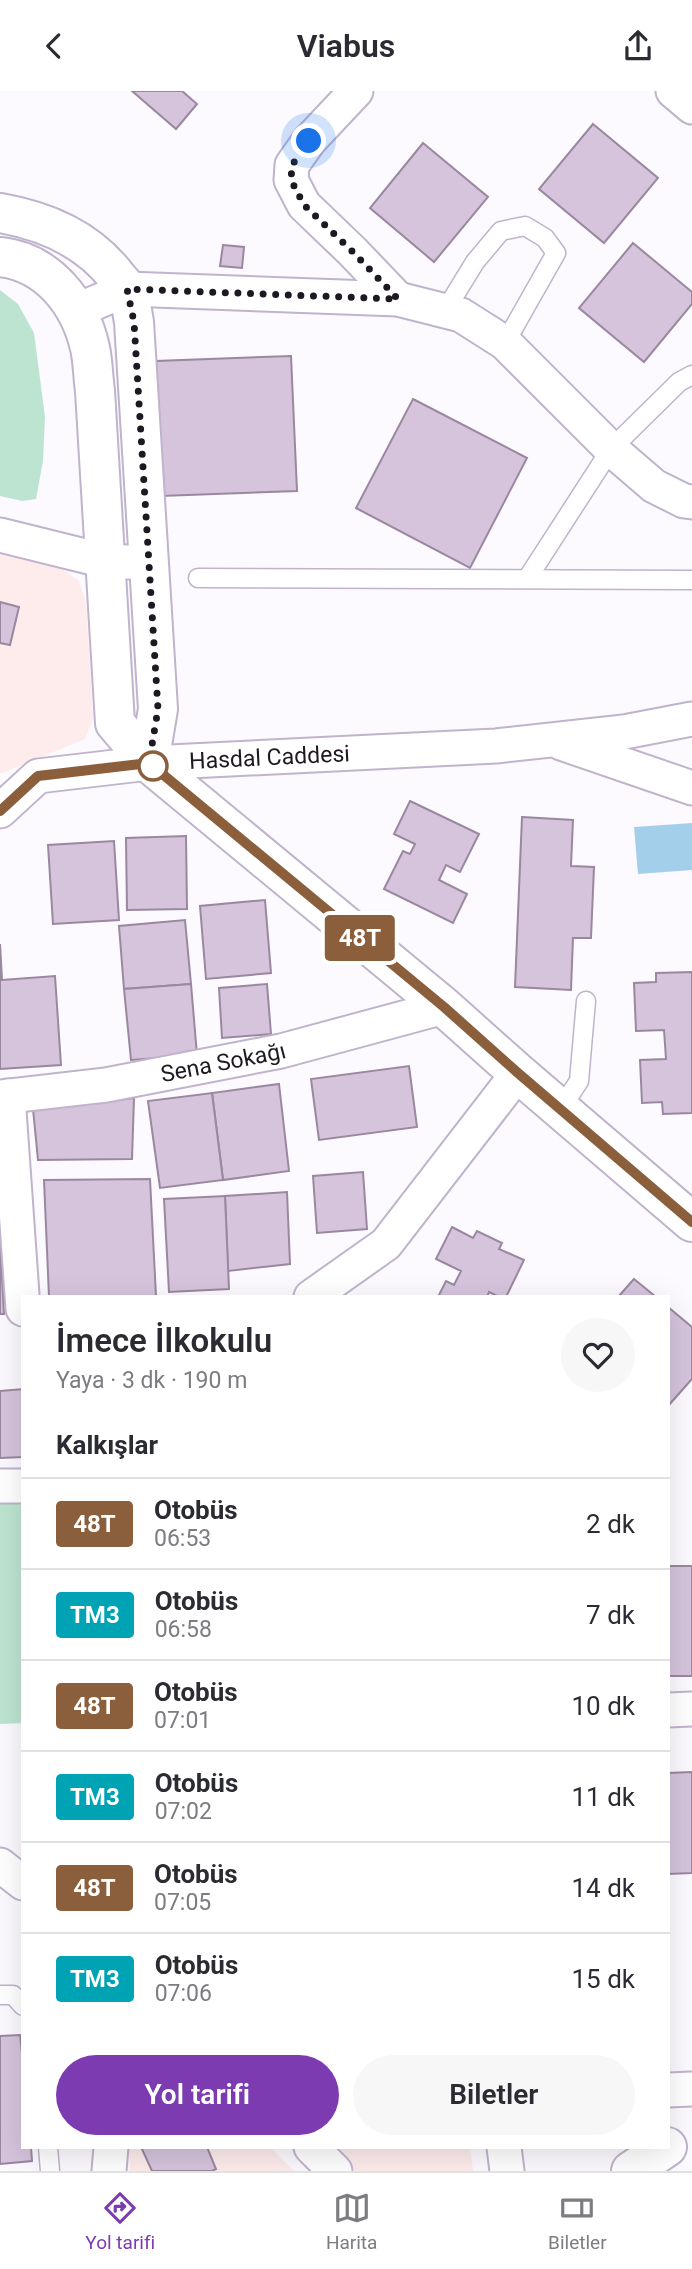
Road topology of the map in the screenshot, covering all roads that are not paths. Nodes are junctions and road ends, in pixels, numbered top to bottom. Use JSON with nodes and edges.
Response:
{"nodes":[{"id":1,"x":356,"y":91,"type":"edge"},
{"id":2,"x":673,"y":91,"type":"edge"},
{"id":3,"x":692,"y":107,"type":"edge"},
{"id":4,"x":0,"y":213,"type":"edge"},
{"id":5,"x":0,"y":257,"type":"edge"},
{"id":6,"x":127,"y":289,"type":"junction"},
{"id":7,"x":398,"y":299,"type":"junction"},
{"id":8,"x":76,"y":310,"type":"junction"},
{"id":9,"x":445,"y":311,"type":"junction"},
{"id":10,"x":505,"y":343,"type":"junction"},
{"id":11,"x":692,"y":375,"type":"edge"},
{"id":12,"x":611,"y":449,"type":"junction"},
{"id":13,"x":692,"y":501,"type":"edge"},
{"id":14,"x":0,"y":535,"type":"edge"},
{"id":15,"x":105,"y":561,"type":"junction"},
{"id":16,"x":149,"y":562,"type":"junction"},
{"id":17,"x":198,"y":578,"type":"dead end"},
{"id":18,"x":527,"y":579,"type":"junction"},
{"id":19,"x":692,"y":580,"type":"edge"},
{"id":20,"x":692,"y":719,"type":"edge"},
{"id":21,"x":552,"y":740,"type":"junction"},
{"id":22,"x":149,"y":763,"type":"junction"},
{"id":23,"x":692,"y":787,"type":"edge"},
{"id":24,"x":0,"y":811,"type":"edge"},
{"id":25,"x":586,"y":1001,"type":"dead end"},
{"id":26,"x":444,"y":1007,"type":"junction"},
{"id":27,"x":518,"y":1073,"type":"junction"},
{"id":28,"x":4,"y":1097,"type":"edge"},
{"id":29,"x":560,"y":1110,"type":"junction"},
{"id":30,"x":692,"y":1222,"type":"edge"},
{"id":31,"x":22,"y":1295,"type":"edge"},
{"id":32,"x":314,"y":1295,"type":"edge"},
{"id":33,"x":21,"y":1322,"type":"edge"},
{"id":34,"x":0,"y":1325,"type":"edge"},
{"id":35,"x":0,"y":1486,"type":"edge"},
{"id":36,"x":21,"y":1486,"type":"edge"},
{"id":37,"x":692,"y":1709,"type":"edge"},
{"id":38,"x":670,"y":1710,"type":"edge"},
{"id":39,"x":0,"y":1865,"type":"edge"},
{"id":40,"x":21,"y":1881,"type":"edge"},
{"id":41,"x":0,"y":1995,"type":"edge"},
{"id":42,"x":21,"y":2004,"type":"edge"},
{"id":43,"x":692,"y":2089,"type":"edge"},
{"id":44,"x":670,"y":2090,"type":"edge"},
{"id":45,"x":692,"y":2131,"type":"edge"},
{"id":46,"x":670,"y":2146,"type":"edge"},
{"id":47,"x":48,"y":2149,"type":"edge"},
{"id":48,"x":111,"y":2149,"type":"edge"},
{"id":49,"x":313,"y":2149,"type":"edge"},
{"id":50,"x":504,"y":2149,"type":"edge"},
{"id":51,"x":665,"y":2149,"type":"edge"},
{"id":52,"x":50,"y":2171,"type":"edge"},
{"id":53,"x":109,"y":2171,"type":"edge"},
{"id":54,"x":335,"y":2171,"type":"edge"},
{"id":55,"x":507,"y":2171,"type":"edge"},
{"id":56,"x":631,"y":2171,"type":"edge"}],
"edges":[{"from":1,"to":7,"type":"street"},
{"from":2,"to":3,"type":"street"},
{"from":4,"to":6,"type":"street"},
{"from":5,"to":8,"type":"street"},
{"from":6,"to":7,"type":"street"},
{"from":6,"to":8,"type":"street"},
{"from":6,"to":16,"type":"street"},
{"from":7,"to":9,"type":"street"},
{"from":8,"to":15,"type":"street"},
{"from":9,"to":10,"type":"street"},
{"from":9,"to":10,"type":"lane"},
{"from":10,"to":12,"type":"street"},
{"from":11,"to":12,"type":"lane"},
{"from":12,"to":13,"type":"street"},
{"from":12,"to":18,"type":"lane"},
{"from":14,"to":15,"type":"street"},
{"from":15,"to":16,"type":"street"},
{"from":15,"to":22,"type":"street"},
{"from":16,"to":22,"type":"street"},
{"from":17,"to":18,"type":"lane"},
{"from":18,"to":19,"type":"lane"},
{"from":20,"to":21,"type":"street","name":"Hasdal Caddesi"},
{"from":21,"to":22,"type":"street","name":"Hasdal Caddesi"},
{"from":21,"to":23,"type":"street"},
{"from":22,"to":24,"type":"street","name":"Hasdal Caddesi"},
{"from":22,"to":26,"type":"street"},
{"from":25,"to":29,"type":"lane"},
{"from":26,"to":27,"type":"street"},
{"from":26,"to":28,"type":"street","name":"Sena Sokağı"},
{"from":27,"to":29,"type":"street"},
{"from":27,"to":32,"type":"street"},
{"from":28,"to":31,"type":"street"},
{"from":29,"to":30,"type":"street"},
{"from":33,"to":34,"type":"street"},
{"from":35,"to":36,"type":"street"},
{"from":37,"to":38,"type":"street"},
{"from":39,"to":40,"type":"street"},
{"from":41,"to":42,"type":"lane"},
{"from":43,"to":44,"type":"street"},
{"from":45,"to":46,"type":"street"},
{"from":47,"to":52,"type":"lane"},
{"from":48,"to":53,"type":"street"},
{"from":49,"to":54,"type":"street"},
{"from":50,"to":55,"type":"street"},
{"from":51,"to":56,"type":"street"}]}
